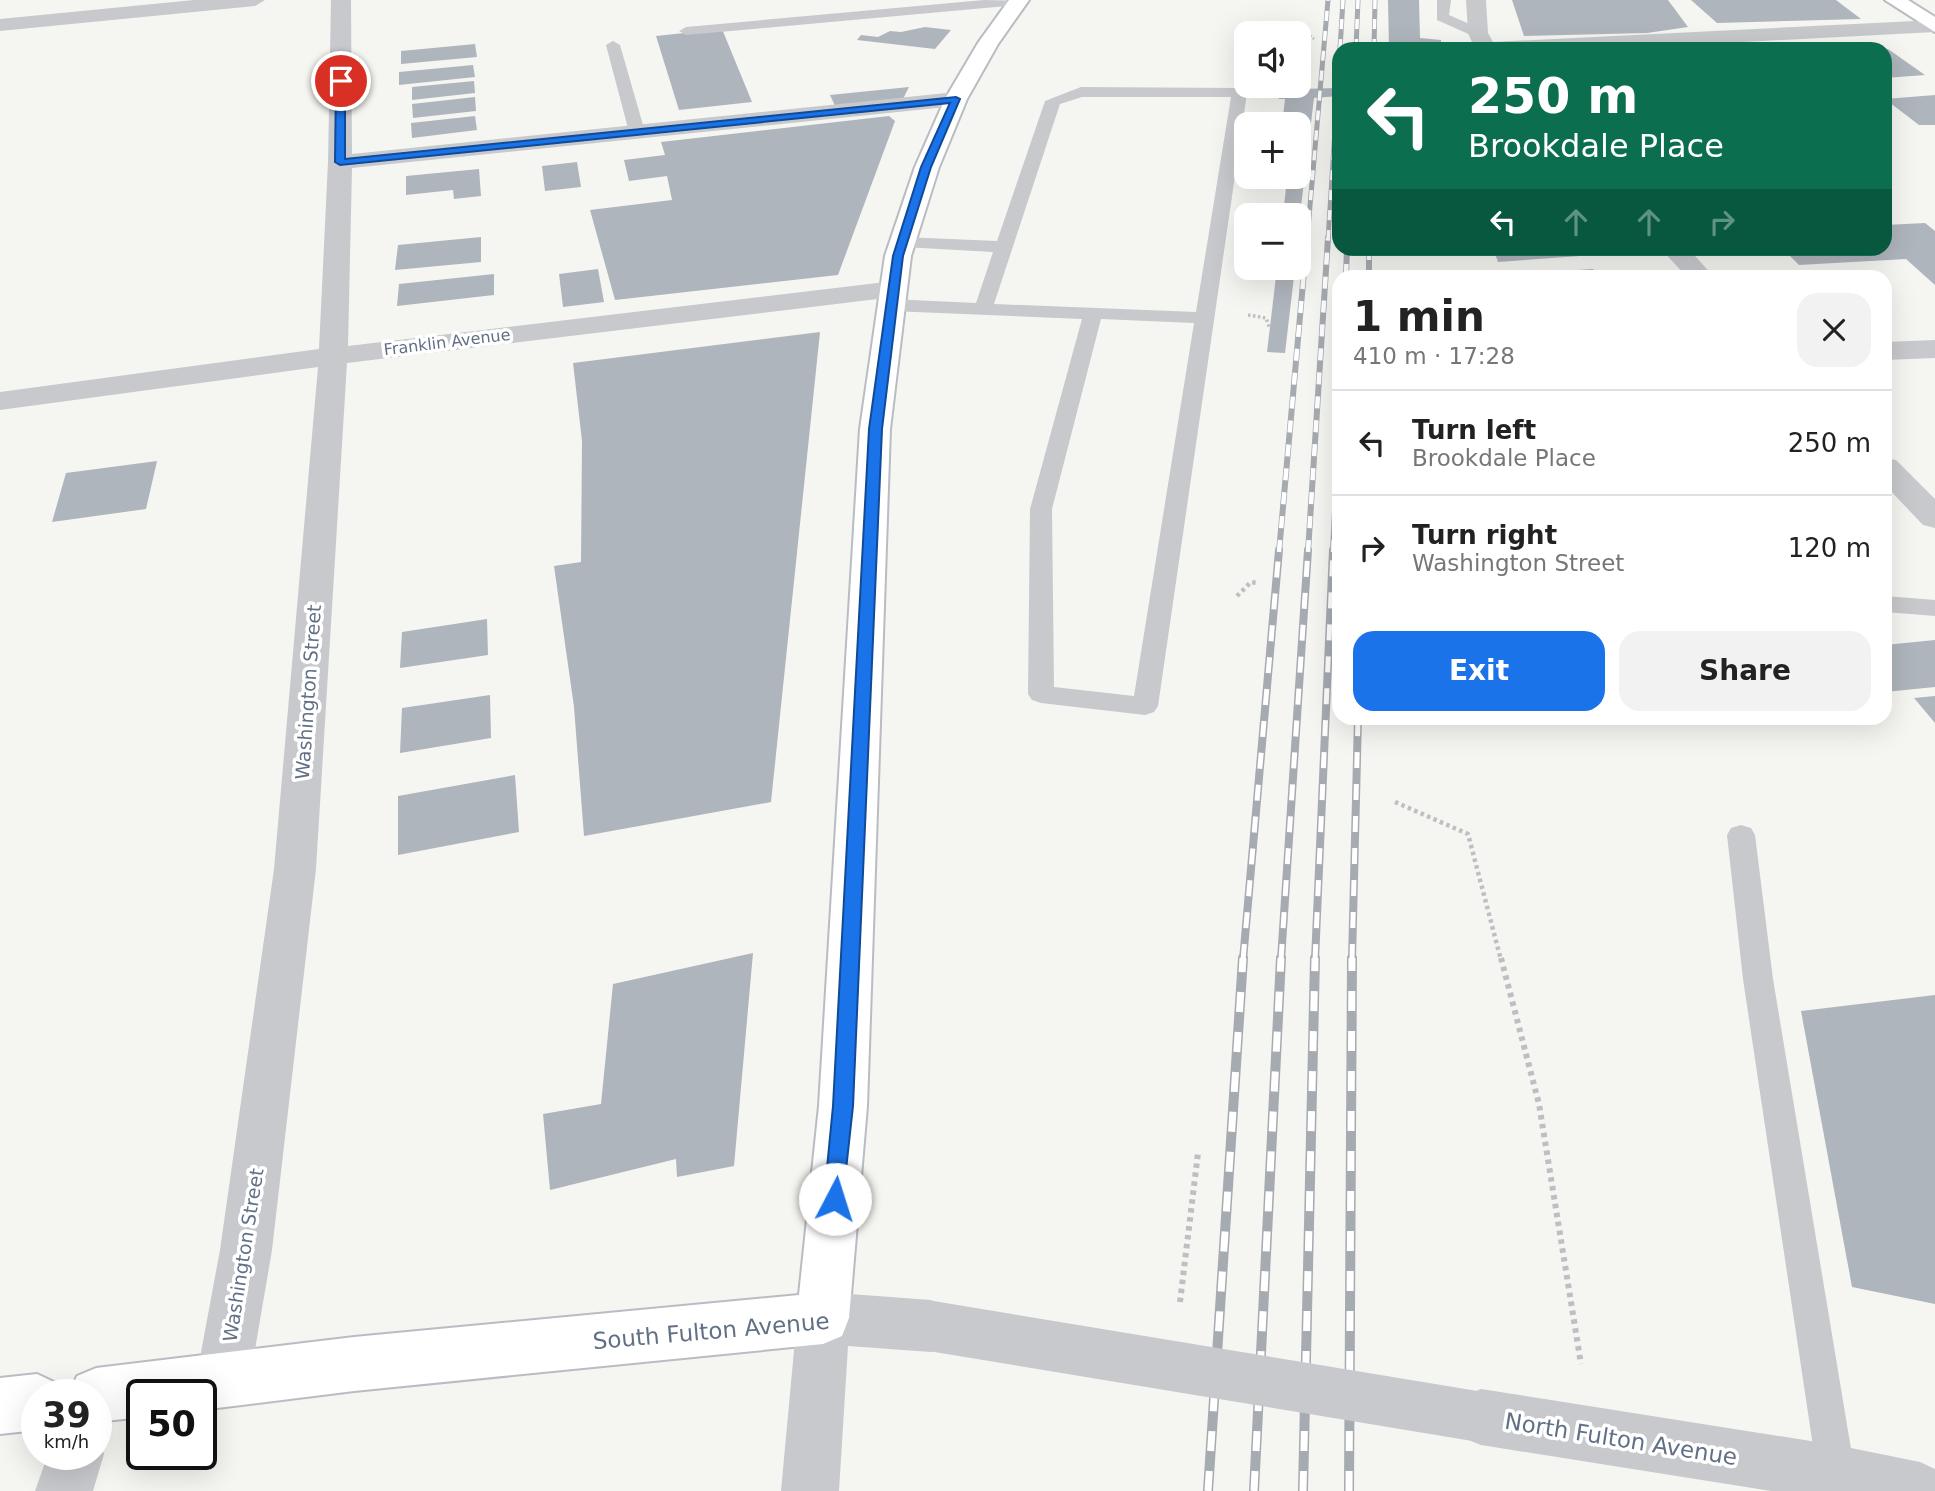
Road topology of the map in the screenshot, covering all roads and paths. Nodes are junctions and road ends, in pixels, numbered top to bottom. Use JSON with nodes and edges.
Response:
{"nodes":[{"id":1,"x":255,"y":0,"type":"edge"},
{"id":2,"x":341,"y":0,"type":"edge"},
{"id":3,"x":1019,"y":0,"type":"edge"},
{"id":4,"x":1444,"y":0,"type":"edge"},
{"id":5,"x":1476,"y":0,"type":"edge"},
{"id":6,"x":1895,"y":0,"type":"edge"},
{"id":7,"x":0,"y":25,"type":"edge"},
{"id":8,"x":1935,"y":26,"type":"edge"},
{"id":9,"x":686,"y":31,"type":"dead end"},
{"id":10,"x":1311,"y":36,"type":"edge"},
{"id":11,"x":1314,"y":39,"type":"dead end"},
{"id":12,"x":1481,"y":42,"type":"edge"},
{"id":13,"x":1484,"y":42,"type":"edge"},
{"id":14,"x":1534,"y":42,"type":"edge"},
{"id":15,"x":612,"y":45,"type":"dead end"},
{"id":16,"x":956,"y":99,"type":"junction"},
{"id":17,"x":637,"y":132,"type":"junction"},
{"id":18,"x":340,"y":162,"type":"junction"},
{"id":19,"x":903,"y":242,"type":"junction"},
{"id":20,"x":1005,"y":247,"type":"junction"},
{"id":21,"x":1681,"y":256,"type":"edge"},
{"id":22,"x":1694,"y":270,"type":"edge"},
{"id":23,"x":892,"y":297,"type":"junction"},
{"id":24,"x":983,"y":309,"type":"junction"},
{"id":25,"x":1093,"y":313,"type":"junction"},
{"id":26,"x":1248,"y":315,"type":"dead end"},
{"id":27,"x":1203,"y":318,"type":"junction"},
{"id":28,"x":1270,"y":329,"type":"dead end"},
{"id":29,"x":1935,"y":349,"type":"edge"},
{"id":30,"x":1892,"y":351,"type":"edge"},
{"id":31,"x":333,"y":356,"type":"junction"},
{"id":32,"x":0,"y":401,"type":"edge"},
{"id":33,"x":1892,"y":474,"type":"edge"},
{"id":34,"x":1935,"y":518,"type":"edge"},
{"id":35,"x":1258,"y":583,"type":"dead end"},
{"id":36,"x":1237,"y":596,"type":"dead end"},
{"id":37,"x":1892,"y":605,"type":"edge"},
{"id":38,"x":1935,"y":608,"type":"edge"},
{"id":39,"x":1395,"y":802,"type":"dead end"},
{"id":40,"x":1741,"y":835,"type":"dead end"},
{"id":41,"x":1198,"y":1153,"type":"dead end"},
{"id":42,"x":1180,"y":1303,"type":"dead end"},
{"id":43,"x":823,"y":1318,"type":"junction"},
{"id":44,"x":1581,"y":1364,"type":"dead end"},
{"id":45,"x":223,"y":1379,"type":"junction"},
{"id":46,"x":1322,"y":1391,"type":"joint"},
{"id":47,"x":112,"y":1393,"type":"edge"},
{"id":48,"x":21,"y":1404,"type":"edge"},
{"id":49,"x":0,"y":1406,"type":"edge"},
{"id":50,"x":71,"y":1470,"type":"edge"},
{"id":51,"x":1836,"y":1473,"type":"junction"},
{"id":52,"x":64,"y":1491,"type":"edge"},
{"id":53,"x":810,"y":1491,"type":"edge"},
{"id":54,"x":1920,"y":1491,"type":"edge"}],
"edges":[{"from":1,"to":7,"type":"street"},
{"from":2,"to":18,"type":"street","name":"Washington Street"},
{"from":3,"to":9,"type":"lane"},
{"from":3,"to":16,"type":"main road"},
{"from":4,"to":12,"type":"lane"},
{"from":5,"to":13,"type":"street"},
{"from":6,"to":8,"type":"main road"},
{"from":8,"to":14,"type":"street"},
{"from":10,"to":11,"type":"path"},
{"from":15,"to":17,"type":"lane"},
{"from":16,"to":17,"type":"street"},
{"from":16,"to":19,"type":"main road"},
{"from":17,"to":18,"type":"street"},
{"from":18,"to":31,"type":"street","name":"Washington Street"},
{"from":19,"to":20,"type":"lane"},
{"from":19,"to":23,"type":"main road"},
{"from":20,"to":24,"type":"lane"},
{"from":20,"to":27,"type":"lane"},
{"from":21,"to":22,"type":"street"},
{"from":23,"to":24,"type":"lane"},
{"from":23,"to":31,"type":"street","name":"Franklin Avenue"},
{"from":23,"to":43,"type":"main road"},
{"from":24,"to":25,"type":"lane"},
{"from":25,"to":27,"type":"lane"},
{"from":25,"to":27,"type":"lane"},
{"from":26,"to":28,"type":"path"},
{"from":29,"to":30,"type":"street"},
{"from":31,"to":32,"type":"street","name":"Franklin Avenue"},
{"from":31,"to":45,"type":"street","name":"Washington Street"},
{"from":33,"to":34,"type":"street"},
{"from":35,"to":36,"type":"path"},
{"from":37,"to":38,"type":"lane"},
{"from":39,"to":44,"type":"path"},
{"from":40,"to":51,"type":"lane"},
{"from":41,"to":42,"type":"path"},
{"from":43,"to":45,"type":"main road","name":"South Fulton Avenue"},
{"from":43,"to":46,"type":"street","name":"South Fulton Avenue","bridge":true},
{"from":43,"to":53,"type":"street"},
{"from":45,"to":47,"type":"main road","name":"South Fulton Avenue"},
{"from":46,"to":51,"type":"street","name":"North Fulton Avenue","bridge":true},
{"from":48,"to":49,"type":"main road"},
{"from":50,"to":52,"type":"street"},
{"from":51,"to":54,"type":"street","name":"North Fulton Avenue"}]}
